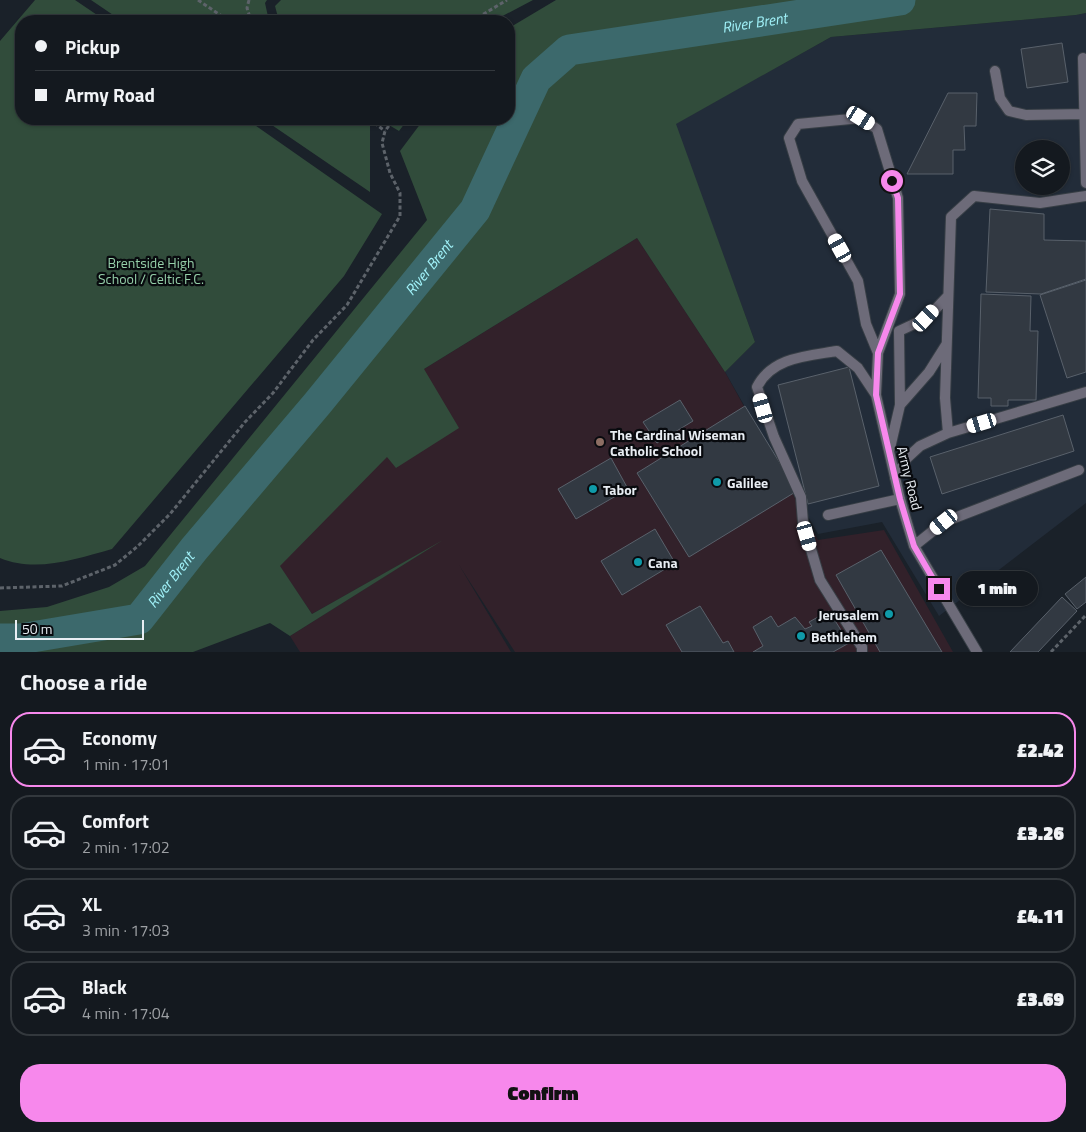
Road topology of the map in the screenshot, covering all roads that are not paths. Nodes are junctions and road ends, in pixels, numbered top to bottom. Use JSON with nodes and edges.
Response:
{"nodes":[{"id":1,"x":1083,"y":58,"type":"dead end"},
{"id":2,"x":995,"y":71,"type":"dead end"},
{"id":3,"x":1085,"y":114,"type":"edge"},
{"id":4,"x":1086,"y":184,"type":"edge"},
{"id":5,"x":1086,"y":196,"type":"edge"},
{"id":6,"x":948,"y":296,"type":"junction"},
{"id":7,"x":946,"y":344,"type":"junction"},
{"id":8,"x":878,"y":353,"type":"junction"},
{"id":9,"x":1086,"y":392,"type":"edge"},
{"id":10,"x":876,"y":395,"type":"junction"},
{"id":11,"x":900,"y":405,"type":"junction"},
{"id":12,"x":948,"y":433,"type":"junction"},
{"id":13,"x":890,"y":452,"type":"junction"},
{"id":14,"x":1079,"y":470,"type":"dead end"},
{"id":15,"x":895,"y":478,"type":"junction"},
{"id":16,"x":900,"y":499,"type":"junction"},
{"id":17,"x":828,"y":515,"type":"dead end"},
{"id":18,"x":914,"y":546,"type":"junction"},
{"id":19,"x":862,"y":652,"type":"edge"},
{"id":20,"x":977,"y":652,"type":"edge"}],
"edges":[{"from":1,"to":3,"type":"lane"},
{"from":2,"to":3,"type":"lane"},
{"from":3,"to":4,"type":"lane"},
{"from":5,"to":6,"type":"lane"},
{"from":6,"to":7,"type":"lane"},
{"from":6,"to":11,"type":"lane"},
{"from":7,"to":11,"type":"lane"},
{"from":7,"to":12,"type":"lane"},
{"from":8,"to":8,"type":"lane"},
{"from":8,"to":10,"type":"lane","name":"Army Road"},
{"from":9,"to":12,"type":"lane"},
{"from":10,"to":13,"type":"lane","name":"Army Road"},
{"from":10,"to":19,"type":"lane"},
{"from":11,"to":13,"type":"lane"},
{"from":12,"to":15,"type":"lane"},
{"from":13,"to":15,"type":"lane","name":"Army Road"},
{"from":14,"to":18,"type":"lane"},
{"from":15,"to":16,"type":"lane","name":"Army Road"},
{"from":16,"to":17,"type":"lane"},
{"from":16,"to":18,"type":"lane","name":"Army Road"},
{"from":18,"to":20,"type":"lane","name":"Army Road"}]}
